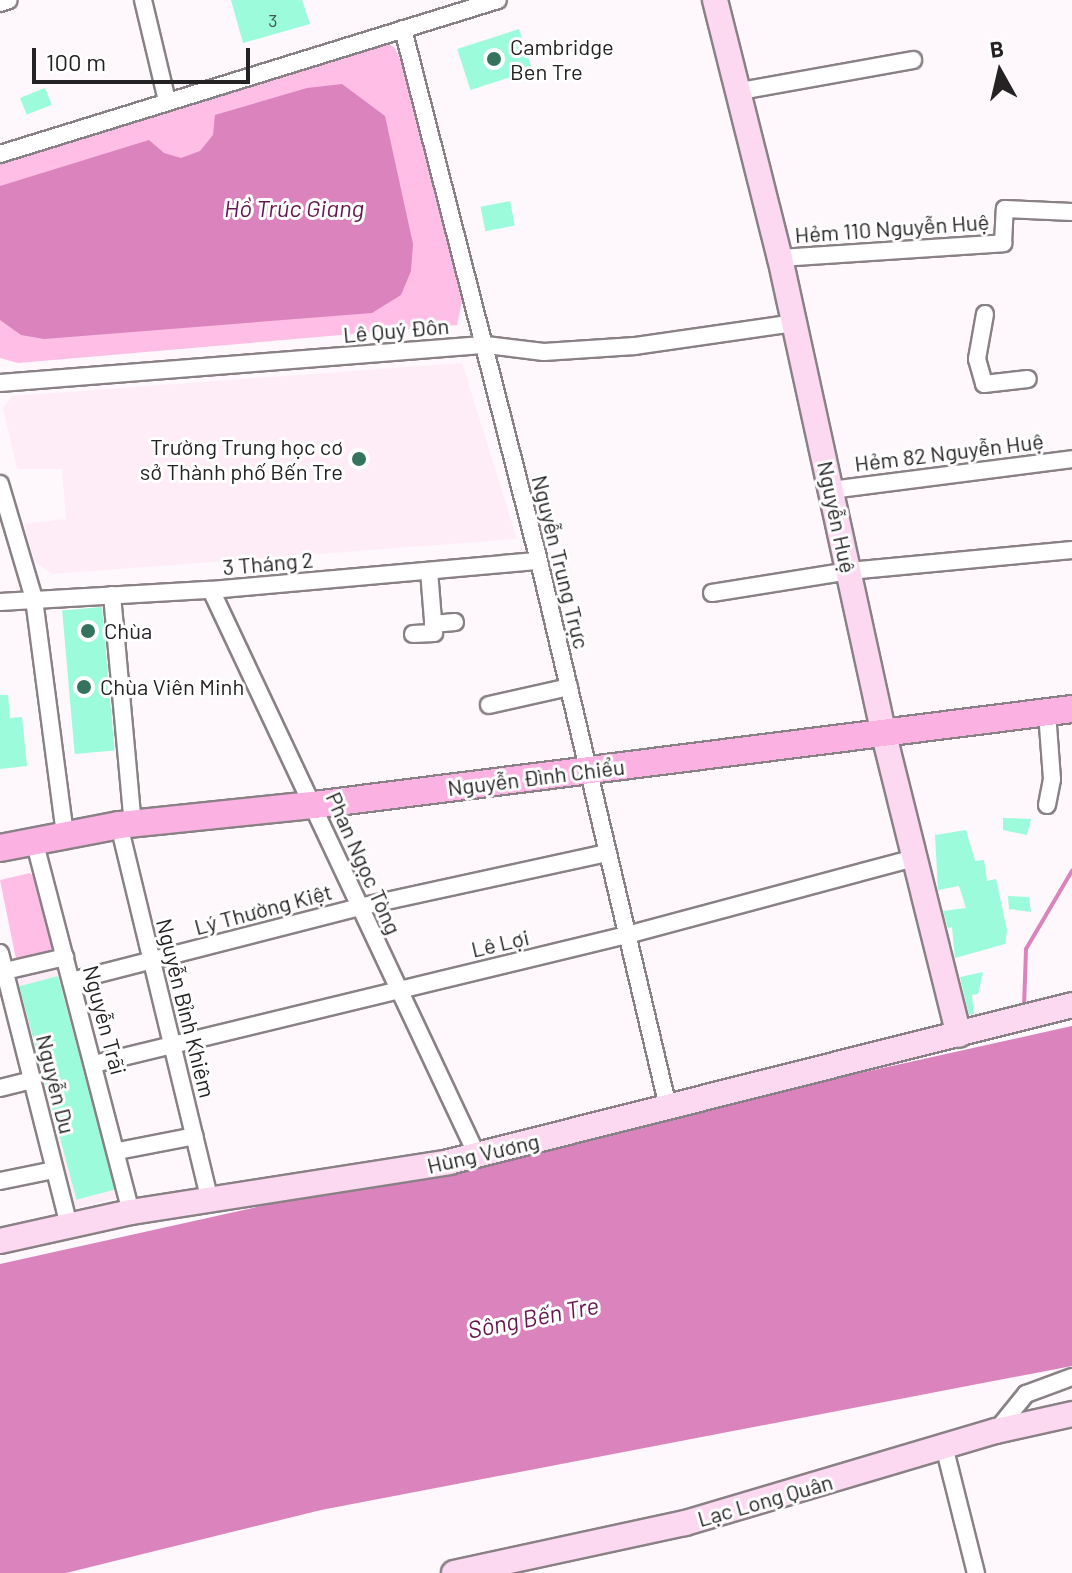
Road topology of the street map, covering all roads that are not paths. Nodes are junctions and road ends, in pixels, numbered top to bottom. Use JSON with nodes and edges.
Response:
{"nodes":[{"id":1,"x":9,"y":0,"type":"edge"},
{"id":2,"x":143,"y":0,"type":"edge"},
{"id":3,"x":498,"y":0,"type":"edge"},
{"id":4,"x":715,"y":0,"type":"edge"},
{"id":5,"x":0,"y":3,"type":"edge"},
{"id":6,"x":471,"y":4,"type":"edge"},
{"id":7,"x":403,"y":29,"type":"junction"},
{"id":8,"x":913,"y":60,"type":"dead end"},
{"id":9,"x":735,"y":92,"type":"junction"},
{"id":10,"x":167,"y":101,"type":"junction"},
{"id":11,"x":0,"y":154,"type":"edge"},
{"id":12,"x":1072,"y":212,"type":"edge"},
{"id":13,"x":780,"y":258,"type":"junction"},
{"id":14,"x":985,"y":314,"type":"dead end"},
{"id":15,"x":794,"y":323,"type":"junction"},
{"id":16,"x":486,"y":345,"type":"junction"},
{"id":17,"x":1028,"y":379,"type":"dead end"},
{"id":18,"x":0,"y":383,"type":"edge"},
{"id":19,"x":1072,"y":459,"type":"edge"},
{"id":20,"x":0,"y":484,"type":"edge"},
{"id":21,"x":831,"y":490,"type":"junction"},
{"id":22,"x":1072,"y":550,"type":"edge"},
{"id":23,"x":539,"y":561,"type":"junction"},
{"id":24,"x":429,"y":571,"type":"junction"},
{"id":25,"x":849,"y":571,"type":"junction"},
{"id":26,"x":211,"y":590,"type":"junction"},
{"id":27,"x":712,"y":593,"type":"dead end"},
{"id":28,"x":112,"y":595,"type":"junction"},
{"id":29,"x":34,"y":599,"type":"junction"},
{"id":30,"x":0,"y":602,"type":"edge"},
{"id":31,"x":455,"y":622,"type":"dead end"},
{"id":32,"x":433,"y":624,"type":"junction"},
{"id":33,"x":413,"y":634,"type":"dead end"},
{"id":34,"x":569,"y":687,"type":"junction"},
{"id":35,"x":489,"y":705,"type":"dead end"},
{"id":36,"x":1060,"y":710,"type":"edge"},
{"id":37,"x":884,"y":735,"type":"junction"},
{"id":38,"x":588,"y":770,"type":"junction"},
{"id":39,"x":314,"y":805,"type":"junction"},
{"id":40,"x":1047,"y":805,"type":"dead end"},
{"id":41,"x":126,"y":824,"type":"junction"},
{"id":42,"x":65,"y":834,"type":"junction"},
{"id":43,"x":34,"y":840,"type":"junction"},
{"id":44,"x":0,"y":848,"type":"edge"},
{"id":45,"x":606,"y":853,"type":"junction"},
{"id":46,"x":915,"y":858,"type":"junction"},
{"id":47,"x":359,"y":907,"type":"junction"},
{"id":48,"x":627,"y":935,"type":"junction"},
{"id":49,"x":0,"y":953,"type":"edge"},
{"id":50,"x":65,"y":957,"type":"junction"},
{"id":51,"x":152,"y":961,"type":"junction"},
{"id":52,"x":5,"y":971,"type":"junction"},
{"id":53,"x":71,"y":981,"type":"junction"},
{"id":54,"x":397,"y":990,"type":"junction"},
{"id":55,"x":5,"y":999,"type":"edge"},
{"id":56,"x":1072,"y":1005,"type":"edge"},
{"id":57,"x":966,"y":1032,"type":"junction"},
{"id":58,"x":174,"y":1047,"type":"junction"},
{"id":59,"x":94,"y":1064,"type":"junction"},
{"id":60,"x":32,"y":1080,"type":"junction"},
{"id":61,"x":0,"y":1088,"type":"edge"},
{"id":62,"x":668,"y":1107,"type":"junction"},
{"id":63,"x":195,"y":1136,"type":"junction"},
{"id":64,"x":118,"y":1151,"type":"junction"},
{"id":65,"x":477,"y":1155,"type":"junction"},
{"id":66,"x":54,"y":1170,"type":"junction"},
{"id":67,"x":0,"y":1181,"type":"edge"},
{"id":68,"x":210,"y":1202,"type":"junction"},
{"id":69,"x":131,"y":1212,"type":"junction"},
{"id":70,"x":69,"y":1226,"type":"junction"},
{"id":71,"x":0,"y":1241,"type":"edge"},
{"id":72,"x":1072,"y":1377,"type":"edge"},
{"id":73,"x":1072,"y":1414,"type":"edge"},
{"id":74,"x":996,"y":1431,"type":"junction"},
{"id":75,"x":944,"y":1446,"type":"junction"},
{"id":76,"x":478,"y":1570,"type":"edge"},
{"id":77,"x":454,"y":1573,"type":"edge"},
{"id":78,"x":976,"y":1573,"type":"edge"}],
"edges":[{"from":1,"to":5,"type":"street"},
{"from":2,"to":10,"type":"street"},
{"from":3,"to":6,"type":"street"},
{"from":4,"to":9,"type":"street","name":"Nguyễn Huệ"},
{"from":6,"to":7,"type":"street"},
{"from":7,"to":10,"type":"street"},
{"from":7,"to":16,"type":"street","name":"Nguyễn Trung Trực"},
{"from":8,"to":9,"type":"street"},
{"from":9,"to":13,"type":"street","name":"Nguyễn Huệ"},
{"from":10,"to":11,"type":"street"},
{"from":12,"to":13,"type":"street","name":"Hẻm 110 Nguyễn Huệ"},
{"from":13,"to":15,"type":"street","name":"Nguyễn Huệ"},
{"from":14,"to":17,"type":"street"},
{"from":15,"to":16,"type":"street","name":"Lê Quý Đôn"},
{"from":15,"to":21,"type":"street","name":"Nguyễn Huệ"},
{"from":16,"to":18,"type":"street","name":"Lê Quý Đôn"},
{"from":16,"to":23,"type":"street","name":"Nguyễn Trung Trực"},
{"from":19,"to":21,"type":"street","name":"Hẻm 82 Nguyễn Huệ"},
{"from":20,"to":29,"type":"street"},
{"from":21,"to":25,"type":"street","name":"Nguyễn Huệ"},
{"from":22,"to":25,"type":"street"},
{"from":23,"to":24,"type":"street","name":"3 Tháng 2"},
{"from":23,"to":34,"type":"street","name":"Nguyễn Trung Trực"},
{"from":24,"to":26,"type":"street","name":"3 Tháng 2"},
{"from":24,"to":32,"type":"street"},
{"from":25,"to":27,"type":"street"},
{"from":25,"to":37,"type":"street","name":"Nguyễn Huệ"},
{"from":26,"to":28,"type":"street","name":"3 Tháng 2"},
{"from":26,"to":39,"type":"street","name":"Phan Ngọc Tòng"},
{"from":28,"to":29,"type":"street","name":"3 Tháng 2"},
{"from":28,"to":41,"type":"street","name":"Nguyễn Bỉnh Khiêm"},
{"from":29,"to":30,"type":"street","name":"3 Tháng 2"},
{"from":29,"to":42,"type":"street"},
{"from":31,"to":32,"type":"street"},
{"from":32,"to":33,"type":"street"},
{"from":34,"to":35,"type":"street"},
{"from":34,"to":38,"type":"street","name":"Nguyễn Trung Trực"},
{"from":36,"to":37,"type":"main road","name":"Nguyễn Đình Chiểu"},
{"from":36,"to":40,"type":"street"},
{"from":37,"to":38,"type":"main road","name":"Nguyễn Đình Chiểu"},
{"from":37,"to":46,"type":"street","name":"Nguyễn Huệ"},
{"from":38,"to":39,"type":"main road","name":"Nguyễn Đình Chiểu"},
{"from":38,"to":45,"type":"street","name":"Nguyễn Trung Trực"},
{"from":39,"to":41,"type":"main road","name":"Nguyễn Đình Chiểu"},
{"from":39,"to":47,"type":"street","name":"Phan Ngọc Tòng"},
{"from":41,"to":42,"type":"main road","name":"Nguyễn Đình Chiểu"},
{"from":41,"to":51,"type":"street","name":"Nguyễn Bỉnh Khiêm"},
{"from":42,"to":43,"type":"main road","name":"Nguyễn Đình Chiểu"},
{"from":43,"to":44,"type":"main road","name":"Nguyễn Đình Chiểu"},
{"from":43,"to":50,"type":"street","name":"Nguyễn Trãi"},
{"from":45,"to":47,"type":"street","name":"Lý Thường Kiệt"},
{"from":45,"to":48,"type":"street","name":"Nguyễn Trung Trực"},
{"from":46,"to":48,"type":"street","name":"Lê Lợi"},
{"from":46,"to":57,"type":"street","name":"Nguyễn Huệ"},
{"from":47,"to":51,"type":"street","name":"Lý Thường Kiệt"},
{"from":47,"to":54,"type":"street","name":"Phan Ngọc Tòng"},
{"from":48,"to":54,"type":"street","name":"Lê Lợi"},
{"from":48,"to":62,"type":"street","name":"Nguyễn Trung Trực"},
{"from":49,"to":52,"type":"street","name":"Nguyễn Du"},
{"from":50,"to":52,"type":"street"},
{"from":50,"to":53,"type":"street","name":"Nguyễn Trãi"},
{"from":51,"to":53,"type":"street","name":"Lý Thường Kiệt"},
{"from":51,"to":58,"type":"street","name":"Nguyễn Bỉnh Khiêm"},
{"from":52,"to":55,"type":"street","name":"Nguyễn Du"},
{"from":53,"to":59,"type":"street","name":"Nguyễn Trãi"},
{"from":54,"to":58,"type":"street","name":"Lê Lợi"},
{"from":54,"to":65,"type":"street","name":"Phan Ngọc Tòng"},
{"from":55,"to":60,"type":"street","name":"Nguyễn Du"},
{"from":56,"to":57,"type":"street","name":"Hùng Vương"},
{"from":57,"to":62,"type":"street","name":"Hùng Vương"},
{"from":58,"to":59,"type":"street","name":"Lê Lợi"},
{"from":58,"to":63,"type":"street","name":"Nguyễn Bỉnh Khiêm"},
{"from":59,"to":64,"type":"street","name":"Nguyễn Trãi"},
{"from":60,"to":61,"type":"street"},
{"from":60,"to":66,"type":"street","name":"Nguyễn Du"},
{"from":62,"to":65,"type":"street","name":"Hùng Vương"},
{"from":63,"to":64,"type":"street"},
{"from":63,"to":68,"type":"street","name":"Nguyễn Bỉnh Khiêm"},
{"from":64,"to":69,"type":"street","name":"Nguyễn Trãi"},
{"from":65,"to":68,"type":"street","name":"Hùng Vương"},
{"from":66,"to":67,"type":"street"},
{"from":66,"to":70,"type":"street","name":"Nguyễn Du"},
{"from":68,"to":69,"type":"street","name":"Hùng Vương"},
{"from":69,"to":70,"type":"street","name":"Hùng Vương"},
{"from":70,"to":71,"type":"street","name":"Hùng Vương"},
{"from":72,"to":74,"type":"street"},
{"from":73,"to":74,"type":"street","name":"Lạc Long Quân"},
{"from":74,"to":75,"type":"street","name":"Lạc Long Quân"},
{"from":75,"to":76,"type":"street","name":"Lạc Long Quân"},
{"from":75,"to":78,"type":"street"},
{"from":76,"to":77,"type":"street","name":"Lạc Long Quân"}]}
